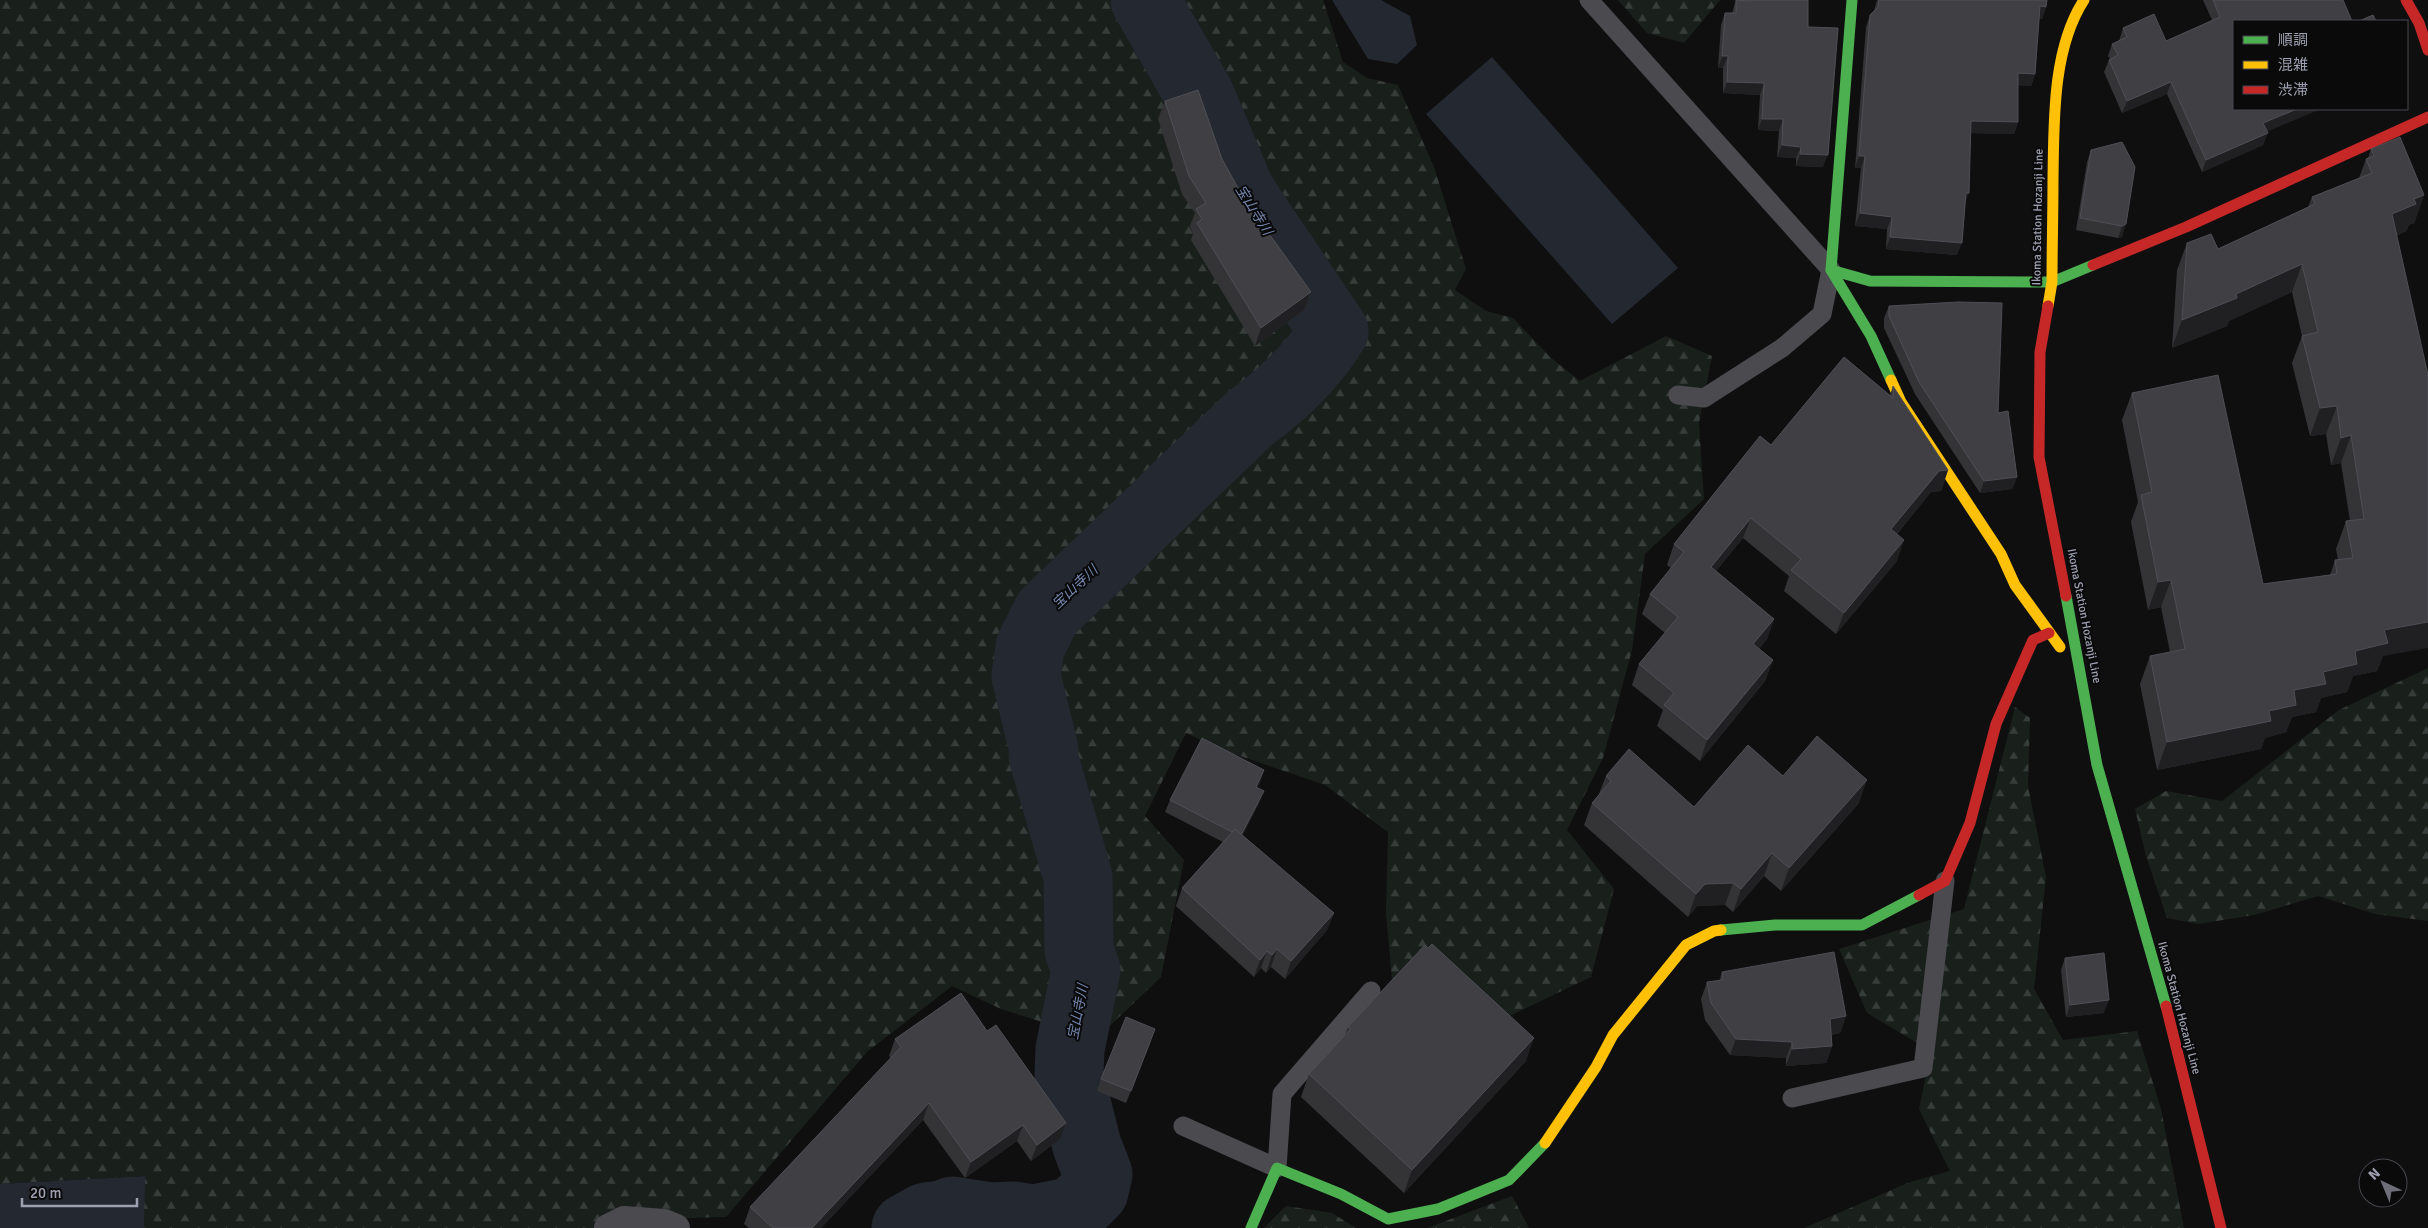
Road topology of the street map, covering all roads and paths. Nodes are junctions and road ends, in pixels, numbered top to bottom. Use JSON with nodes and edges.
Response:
{"nodes":[{"id":1,"x":1589,"y":0,"type":"edge"},
{"id":2,"x":1852,"y":0,"type":"edge"},
{"id":3,"x":2084,"y":0,"type":"edge"},
{"id":4,"x":2406,"y":0,"type":"edge"},
{"id":5,"x":2428,"y":50,"type":"edge"},
{"id":6,"x":2428,"y":117,"type":"edge"},
{"id":7,"x":1831,"y":270,"type":"junction"},
{"id":8,"x":2052,"y":282,"type":"junction"},
{"id":9,"x":1678,"y":395,"type":"dead end"},
{"id":10,"x":2049,"y":632,"type":"junction"},
{"id":11,"x":2082,"y":676,"type":"junction"},
{"id":12,"x":1945,"y":881,"type":"junction"},
{"id":13,"x":1371,"y":991,"type":"dead end"},
{"id":14,"x":1792,"y":1098,"type":"dead end"},
{"id":15,"x":1183,"y":1126,"type":"dead end"},
{"id":16,"x":1277,"y":1168,"type":"junction"},
{"id":17,"x":608,"y":1228,"type":"edge"},
{"id":18,"x":676,"y":1228,"type":"edge"},
{"id":19,"x":1251,"y":1228,"type":"edge"},
{"id":20,"x":2220,"y":1228,"type":"edge"}],
"edges":[{"from":1,"to":7,"type":"lane"},
{"from":2,"to":7,"type":"street"},
{"from":3,"to":8,"type":"street","name":"Ikoma Station Hozanji Line"},
{"from":4,"to":5,"type":"street"},
{"from":6,"to":8,"type":"street"},
{"from":7,"to":8,"type":"street"},
{"from":7,"to":9,"type":"lane"},
{"from":7,"to":10,"type":"street"},
{"from":8,"to":11,"type":"street","name":"Ikoma Station Hozanji Line"},
{"from":10,"to":11,"type":"street"},
{"from":10,"to":12,"type":"street"},
{"from":11,"to":20,"type":"street","name":"Ikoma Station Hozanji Line"},
{"from":12,"to":14,"type":"lane"},
{"from":12,"to":16,"type":"street"},
{"from":13,"to":16,"type":"lane"},
{"from":15,"to":16,"type":"lane"},
{"from":16,"to":19,"type":"street"},
{"from":17,"to":18,"type":"street"}]}
